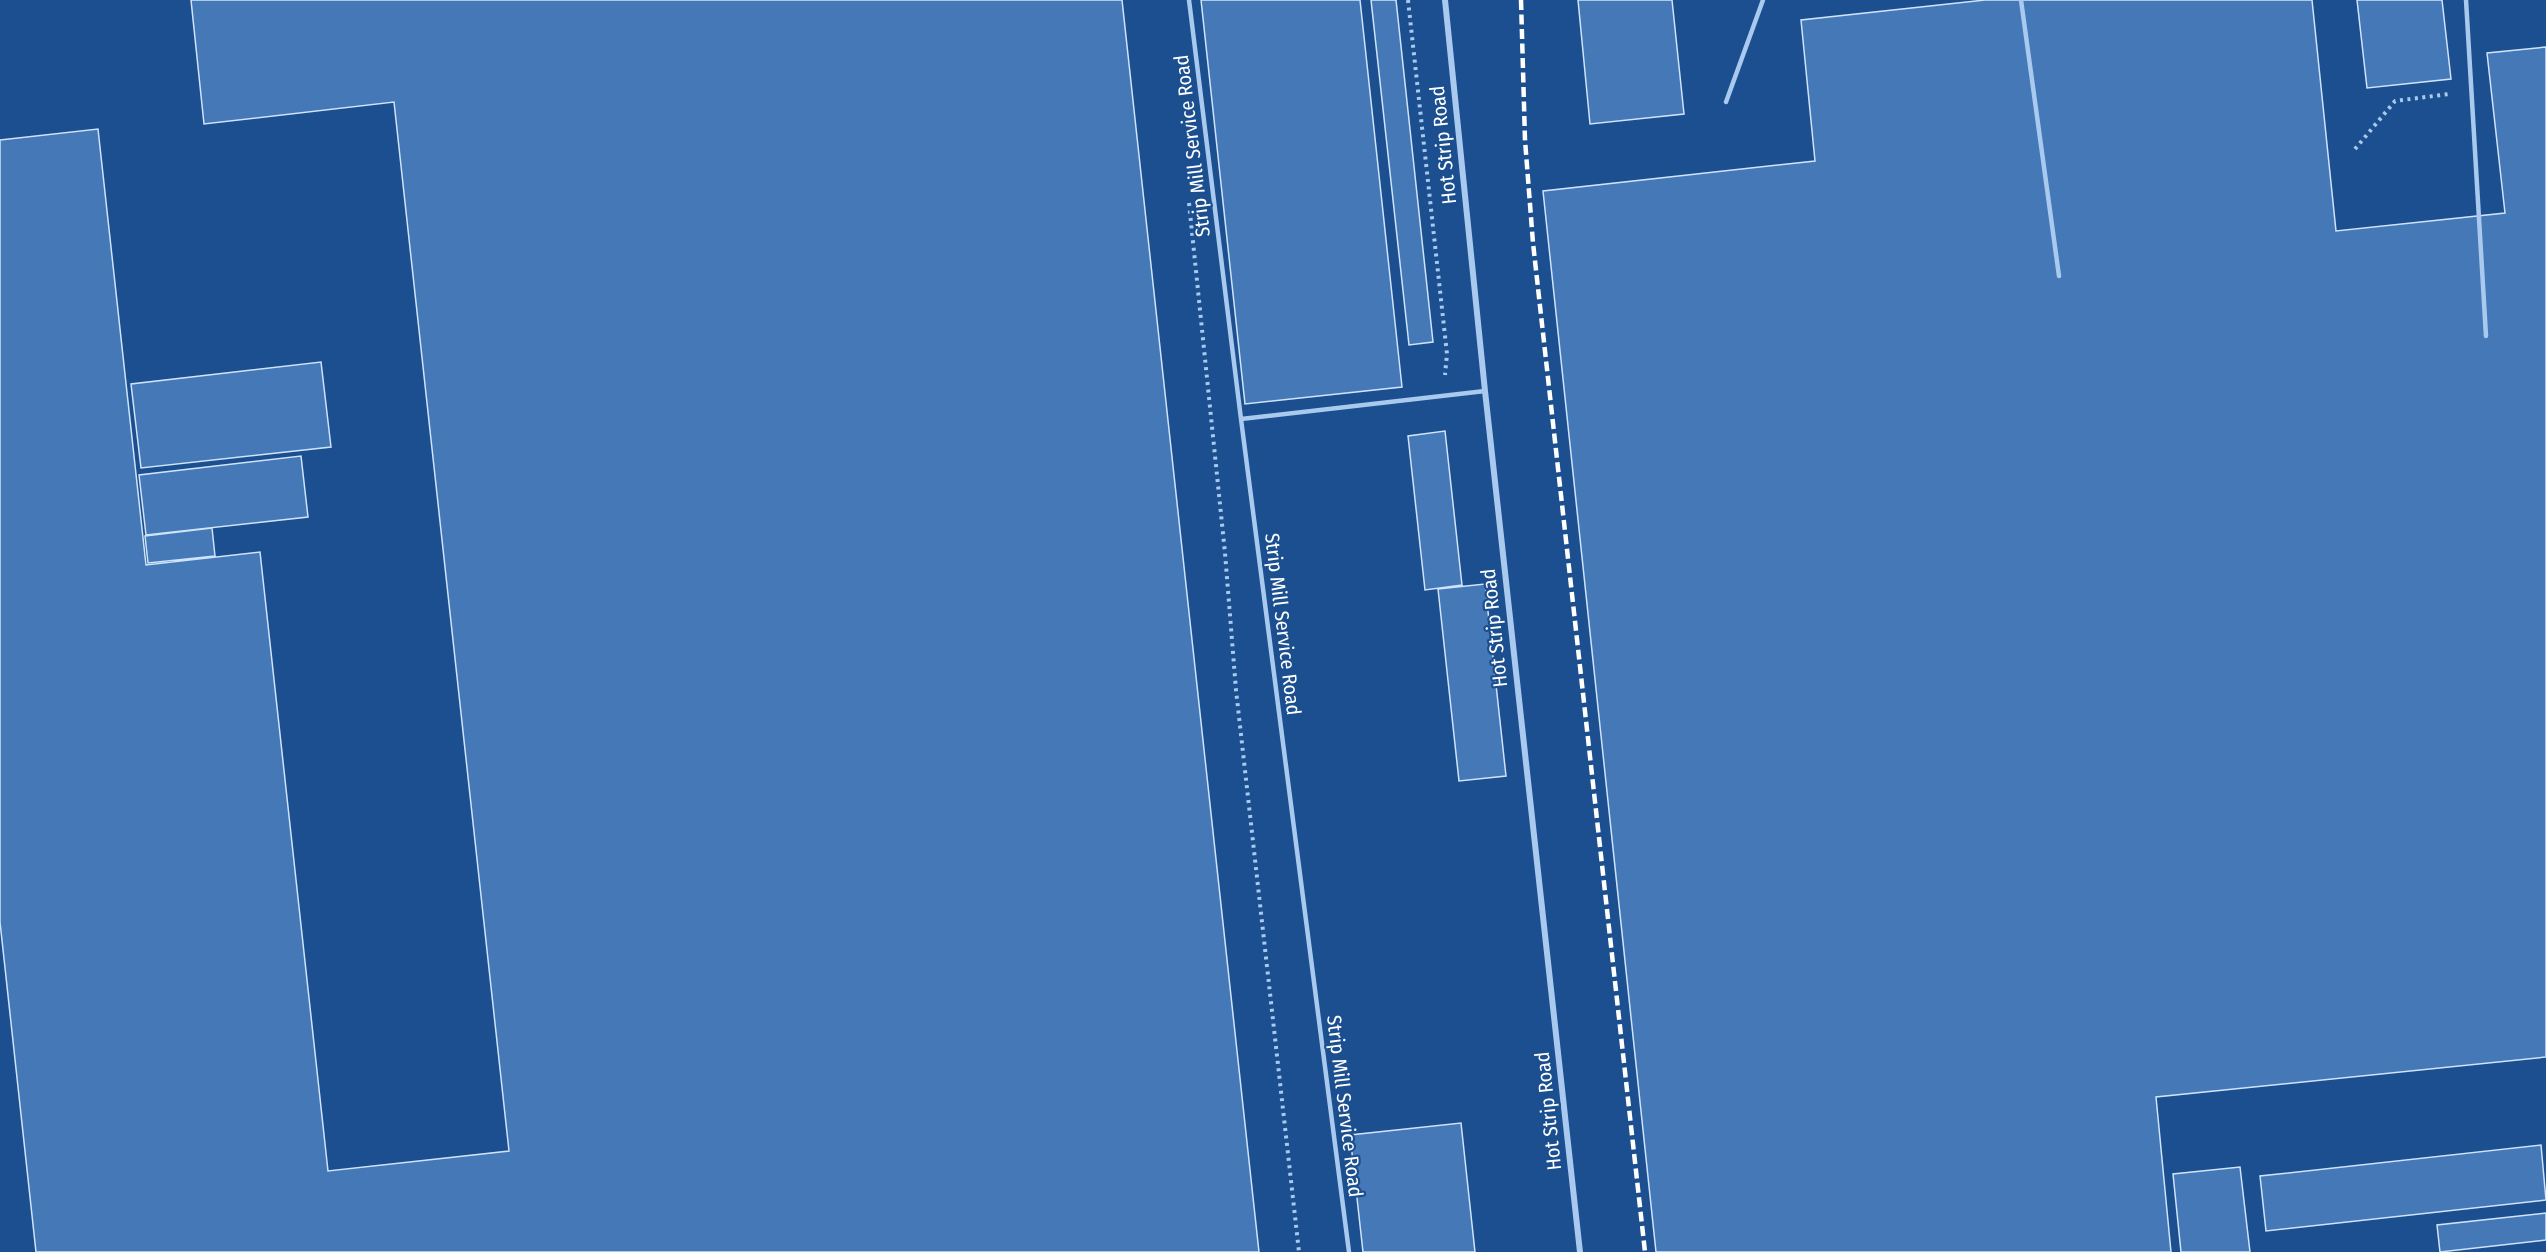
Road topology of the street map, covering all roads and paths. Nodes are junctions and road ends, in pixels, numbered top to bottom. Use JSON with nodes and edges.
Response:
{"nodes":[{"id":1,"x":1190,"y":0,"type":"edge"},
{"id":2,"x":1408,"y":0,"type":"edge"},
{"id":3,"x":1445,"y":0,"type":"edge"},
{"id":4,"x":1763,"y":0,"type":"edge"},
{"id":5,"x":2021,"y":0,"type":"edge"},
{"id":6,"x":2466,"y":0,"type":"edge"},
{"id":7,"x":2455,"y":93,"type":"dead end"},
{"id":8,"x":1726,"y":102,"type":"dead end"},
{"id":9,"x":2355,"y":148,"type":"dead end"},
{"id":10,"x":1188,"y":198,"type":"dead end"},
{"id":11,"x":2059,"y":276,"type":"dead end"},
{"id":12,"x":2486,"y":336,"type":"dead end"},
{"id":13,"x":1444,"y":386,"type":"dead end"},
{"id":14,"x":1485,"y":391,"type":"junction"},
{"id":15,"x":1210,"y":418,"type":"junction"},
{"id":16,"x":1219,"y":418,"type":"dead end"},
{"id":17,"x":1241,"y":419,"type":"junction"},
{"id":18,"x":1299,"y":1252,"type":"edge"},
{"id":19,"x":1349,"y":1252,"type":"edge"},
{"id":20,"x":1580,"y":1252,"type":"edge"}],
"edges":[{"from":1,"to":17,"type":"lane","name":"Strip Mill Service Road"},
{"from":2,"to":13,"type":"path"},
{"from":3,"to":14,"type":"street","name":"Hot Strip Road"},
{"from":4,"to":8,"type":"lane"},
{"from":5,"to":11,"type":"lane"},
{"from":6,"to":12,"type":"lane"},
{"from":7,"to":9,"type":"path"},
{"from":10,"to":15,"type":"path"},
{"from":14,"to":17,"type":"lane"},
{"from":14,"to":20,"type":"street","name":"Hot Strip Road"},
{"from":15,"to":16,"type":"path"},
{"from":15,"to":18,"type":"path"},
{"from":17,"to":19,"type":"lane","name":"Strip Mill Service Road"}]}
